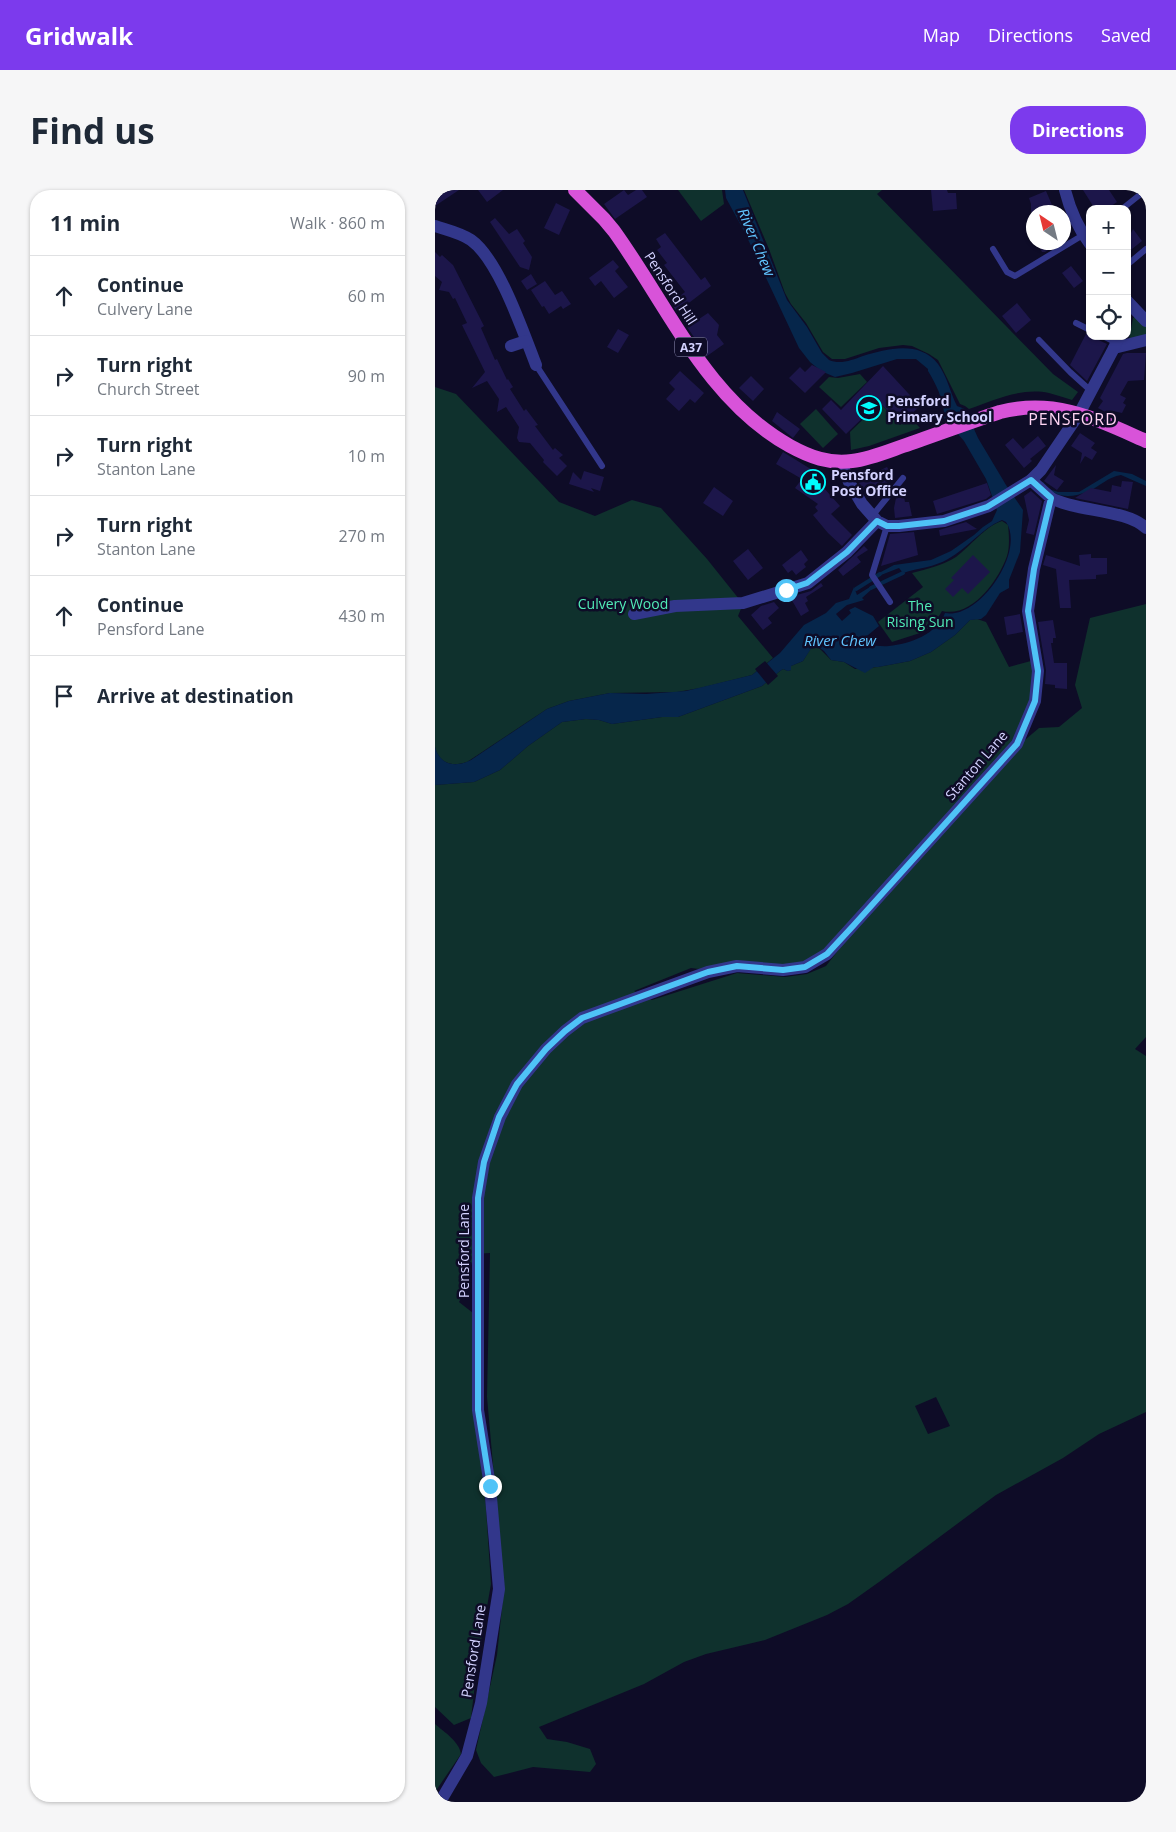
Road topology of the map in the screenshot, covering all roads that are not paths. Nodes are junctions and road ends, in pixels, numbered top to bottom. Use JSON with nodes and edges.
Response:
{"nodes":[{"id":1,"x":575,"y":190,"type":"edge"},
{"id":2,"x":1065,"y":190,"type":"edge"},
{"id":3,"x":1142,"y":194,"type":"edge"},
{"id":4,"x":1127,"y":205,"type":"edge"},
{"id":5,"x":435,"y":226,"type":"edge"},
{"id":6,"x":1086,"y":236,"type":"edge"},
{"id":7,"x":1086,"y":239,"type":"edge"},
{"id":8,"x":993,"y":249,"type":"dead end"},
{"id":9,"x":1146,"y":249,"type":"edge"},
{"id":10,"x":1131,"y":262,"type":"edge"},
{"id":11,"x":1131,"y":305,"type":"edge"},
{"id":12,"x":1146,"y":321,"type":"edge"},
{"id":13,"x":1076,"y":323,"type":"dead end"},
{"id":14,"x":1086,"y":328,"type":"edge"},
{"id":15,"x":1039,"y":340,"type":"dead end"},
{"id":16,"x":1146,"y":340,"type":"edge"},
{"id":17,"x":527,"y":341,"type":"junction"},
{"id":18,"x":1117,"y":342,"type":"edge"},
{"id":19,"x":511,"y":346,"type":"dead end"},
{"id":20,"x":536,"y":364,"type":"joint"},
{"id":21,"x":1091,"y":391,"type":"junction"},
{"id":22,"x":1079,"y":414,"type":"junction"},
{"id":23,"x":1146,"y":441,"type":"edge"},
{"id":24,"x":841,"y":462,"type":"junction"},
{"id":25,"x":602,"y":466,"type":"dead end"},
{"id":26,"x":903,"y":478,"type":"dead end"},
{"id":27,"x":1031,"y":480,"type":"junction"},
{"id":28,"x":1051,"y":498,"type":"junction"},
{"id":29,"x":879,"y":521,"type":"junction"},
{"id":30,"x":1145,"y":525,"type":"edge"},
{"id":31,"x":890,"y":602,"type":"dead end"},
{"id":32,"x":634,"y":614,"type":"dead end"},
{"id":33,"x":853,"y":926,"type":"joint"},
{"id":34,"x":440,"y":1802,"type":"edge"}],
"edges":[{"from":1,"to":24,"type":"highway","name":"Pensford Hill","number":"A37"},
{"from":2,"to":6,"type":"street"},
{"from":3,"to":4,"type":"lane"},
{"from":5,"to":17,"type":"street"},
{"from":7,"to":8,"type":"lane"},
{"from":9,"to":10,"type":"lane"},
{"from":11,"to":12,"type":"street"},
{"from":13,"to":14,"type":"lane"},
{"from":15,"to":21,"type":"lane"},
{"from":16,"to":18,"type":"street"},
{"from":17,"to":19,"type":"street"},
{"from":17,"to":20,"type":"street"},
{"from":18,"to":21,"type":"street"},
{"from":20,"to":25,"type":"lane"},
{"from":21,"to":22,"type":"street"},
{"from":22,"to":23,"type":"highway","number":"A37"},
{"from":22,"to":24,"type":"highway","number":"A37"},
{"from":22,"to":27,"type":"street"},
{"from":24,"to":29,"type":"street"},
{"from":26,"to":29,"type":"lane"},
{"from":27,"to":28,"type":"street"},
{"from":27,"to":29,"type":"street"},
{"from":28,"to":30,"type":"street"},
{"from":28,"to":33,"type":"street","name":"Stanton Lane"},
{"from":29,"to":31,"type":"lane"},
{"from":29,"to":32,"type":"street"},
{"from":33,"to":34,"type":"street","name":"Pensford Lane"}]}
